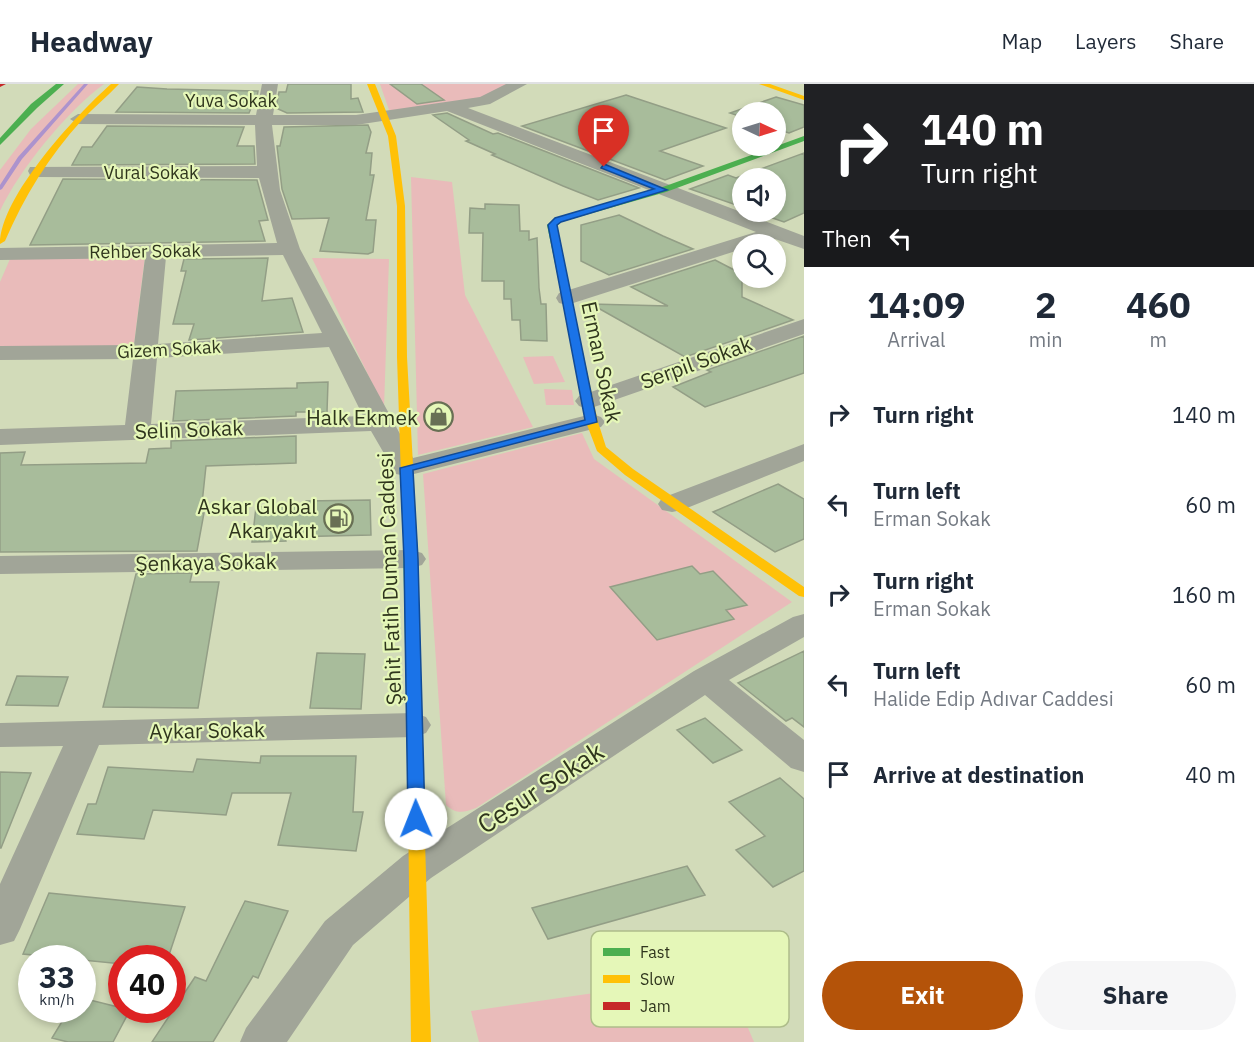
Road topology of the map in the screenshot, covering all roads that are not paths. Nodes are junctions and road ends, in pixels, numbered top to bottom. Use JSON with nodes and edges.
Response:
{"nodes":[{"id":1,"x":60,"y":84,"type":"edge"},
{"id":2,"x":115,"y":84,"type":"edge"},
{"id":3,"x":270,"y":84,"type":"edge"},
{"id":4,"x":371,"y":84,"type":"edge"},
{"id":5,"x":519,"y":84,"type":"edge"},
{"id":6,"x":763,"y":84,"type":"edge"},
{"id":7,"x":804,"y":98,"type":"edge"},
{"id":8,"x":450,"y":107,"type":"junction"},
{"id":9,"x":384,"y":118,"type":"junction"},
{"id":10,"x":78,"y":119,"type":"junction"},
{"id":11,"x":264,"y":120,"type":"junction"},
{"id":12,"x":804,"y":138,"type":"edge"},
{"id":13,"x":0,"y":143,"type":"edge"},
{"id":14,"x":37,"y":171,"type":"junction"},
{"id":15,"x":266,"y":172,"type":"junction"},
{"id":16,"x":663,"y":190,"type":"junction"},
{"id":17,"x":777,"y":232,"type":"junction"},
{"id":18,"x":0,"y":241,"type":"edge"},
{"id":19,"x":804,"y":243,"type":"edge"},
{"id":20,"x":290,"y":249,"type":"junction"},
{"id":21,"x":156,"y":251,"type":"junction"},
{"id":22,"x":0,"y":254,"type":"edge"},
{"id":23,"x":567,"y":298,"type":"junction"},
{"id":24,"x":804,"y":326,"type":"edge"},
{"id":25,"x":337,"y":339,"type":"junction"},
{"id":26,"x":0,"y":352,"type":"edge"},
{"id":27,"x":145,"y":352,"type":"junction"},
{"id":28,"x":590,"y":411,"type":"junction"},
{"id":29,"x":378,"y":423,"type":"junction"},
{"id":30,"x":137,"y":431,"type":"junction"},
{"id":31,"x":0,"y":437,"type":"edge"},
{"id":32,"x":804,"y":452,"type":"edge"},
{"id":33,"x":406,"y":468,"type":"junction"},
{"id":34,"x":672,"y":504,"type":"junction"},
{"id":35,"x":411,"y":559,"type":"junction"},
{"id":36,"x":0,"y":565,"type":"edge"},
{"id":37,"x":804,"y":593,"type":"edge"},
{"id":38,"x":804,"y":624,"type":"edge"},
{"id":39,"x":706,"y":680,"type":"junction"},
{"id":40,"x":414,"y":725,"type":"junction"},
{"id":41,"x":86,"y":733,"type":"junction"},
{"id":42,"x":0,"y":735,"type":"edge"},
{"id":43,"x":804,"y":759,"type":"edge"},
{"id":44,"x":417,"y":867,"type":"junction"},
{"id":45,"x":0,"y":929,"type":"edge"},
{"id":46,"x":262,"y":1042,"type":"edge"},
{"id":47,"x":421,"y":1042,"type":"edge"}],
"edges":[{"from":1,"to":13,"type":"main road"},
{"from":2,"to":10,"type":"main road"},
{"from":3,"to":11,"type":"street"},
{"from":4,"to":9,"type":"main road","name":"Şehit Fatih Duman Caddesi"},
{"from":5,"to":8,"type":"street","name":"Yuva Sokak"},
{"from":6,"to":7,"type":"main road"},
{"from":8,"to":9,"type":"street","name":"Yuva Sokak"},
{"from":8,"to":16,"type":"street"},
{"from":9,"to":11,"type":"street","name":"Yuva Sokak"},
{"from":9,"to":33,"type":"main road","name":"Şehit Fatih Duman Caddesi"},
{"from":10,"to":11,"type":"street","name":"Yuva Sokak"},
{"from":10,"to":14,"type":"main road"},
{"from":11,"to":15,"type":"street"},
{"from":12,"to":16,"type":"main road"},
{"from":14,"to":15,"type":"street","name":"Vural Sokak"},
{"from":14,"to":18,"type":"main road"},
{"from":15,"to":20,"type":"street"},
{"from":16,"to":17,"type":"street"},
{"from":16,"to":23,"type":"main road","name":"Erman Sokak"},
{"from":17,"to":19,"type":"street"},
{"from":17,"to":23,"type":"street"},
{"from":20,"to":21,"type":"street","name":"Rehber Sokak"},
{"from":20,"to":25,"type":"street"},
{"from":21,"to":22,"type":"street","name":"Rehber Sokak"},
{"from":21,"to":27,"type":"street"},
{"from":23,"to":28,"type":"main road","name":"Erman Sokak"},
{"from":24,"to":28,"type":"street","name":"Serpil Sokak"},
{"from":25,"to":27,"type":"street","name":"Gizem Sokak"},
{"from":25,"to":29,"type":"street"},
{"from":26,"to":27,"type":"street","name":"Gizem Sokak"},
{"from":27,"to":30,"type":"street"},
{"from":28,"to":33,"type":"street","name":"Serpil Sokak"},
{"from":28,"to":34,"type":"main road","name":"Erman Sokak"},
{"from":29,"to":30,"type":"street","name":"Selin Sokak"},
{"from":29,"to":33,"type":"street"},
{"from":30,"to":31,"type":"street","name":"Selin Sokak"},
{"from":32,"to":34,"type":"street"},
{"from":33,"to":35,"type":"main road","name":"Şehit Fatih Duman Caddesi"},
{"from":34,"to":37,"type":"main road","name":"Erman Sokak"},
{"from":35,"to":36,"type":"street","name":"Şenkaya Sokak"},
{"from":35,"to":40,"type":"main road","name":"Şehit Fatih Duman Caddesi"},
{"from":38,"to":39,"type":"street","name":"Cesur Sokak"},
{"from":39,"to":43,"type":"street"},
{"from":39,"to":44,"type":"street","name":"Cesur Sokak"},
{"from":40,"to":41,"type":"street","name":"Aykar Sokak"},
{"from":40,"to":44,"type":"main road","name":"Şehit Fatih Duman Caddesi"},
{"from":41,"to":42,"type":"street","name":"Aykar Sokak"},
{"from":41,"to":45,"type":"street"},
{"from":44,"to":46,"type":"street","name":"Cesur Sokak"},
{"from":44,"to":47,"type":"main road","name":"Şehit Fatih Duman Caddesi"}]}
